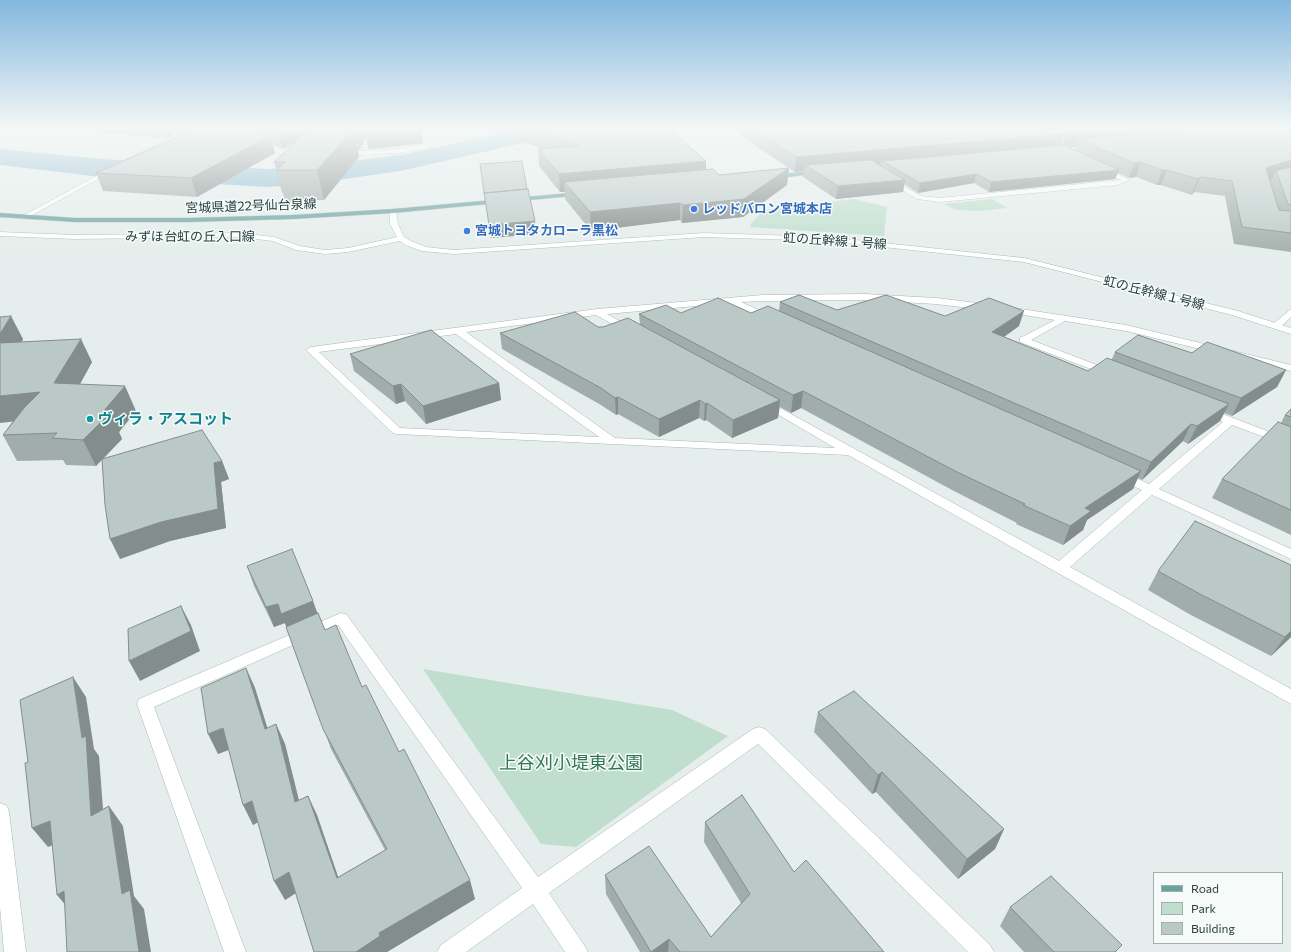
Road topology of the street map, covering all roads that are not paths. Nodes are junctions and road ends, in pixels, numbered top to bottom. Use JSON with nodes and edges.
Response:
{"nodes":[{"id":1,"x":105,"y":173,"type":"edge"},
{"id":2,"x":807,"y":173,"type":"edge"},
{"id":3,"x":1113,"y":173,"type":"edge"},
{"id":4,"x":763,"y":177,"type":"edge"},
{"id":5,"x":886,"y":178,"type":"edge"},
{"id":6,"x":592,"y":193,"type":"edge"},
{"id":7,"x":393,"y":211,"type":"junction"},
{"id":8,"x":0,"y":216,"type":"edge"},
{"id":9,"x":23,"y":218,"type":"junction"},
{"id":10,"x":0,"y":234,"type":"edge"},
{"id":11,"x":401,"y":238,"type":"junction"},
{"id":12,"x":729,"y":301,"type":"junction"},
{"id":13,"x":597,"y":312,"type":"junction"},
{"id":14,"x":1291,"y":312,"type":"edge"},
{"id":15,"x":1066,"y":318,"type":"junction"},
{"id":16,"x":780,"y":324,"type":"edge"},
{"id":17,"x":1276,"y":326,"type":"junction"},
{"id":18,"x":457,"y":330,"type":"junction"},
{"id":19,"x":1291,"y":331,"type":"edge"},
{"id":20,"x":638,"y":335,"type":"edge"},
{"id":21,"x":1291,"y":368,"type":"edge"},
{"id":22,"x":1119,"y":377,"type":"edge"},
{"id":23,"x":756,"y":399,"type":"edge"},
{"id":24,"x":1201,"y":409,"type":"edge"},
{"id":25,"x":1230,"y":421,"type":"junction"},
{"id":26,"x":611,"y":440,"type":"junction"},
{"id":27,"x":1291,"y":444,"type":"edge"},
{"id":28,"x":852,"y":452,"type":"junction"},
{"id":29,"x":1108,"y":471,"type":"edge"},
{"id":30,"x":1152,"y":490,"type":"junction"},
{"id":31,"x":1291,"y":554,"type":"edge"},
{"id":32,"x":1060,"y":568,"type":"junction"},
{"id":33,"x":1291,"y":698,"type":"edge"},
{"id":34,"x":0,"y":812,"type":"edge"},
{"id":35,"x":536,"y":891,"type":"junction"},
{"id":36,"x":15,"y":952,"type":"edge"},
{"id":37,"x":236,"y":952,"type":"edge"},
{"id":38,"x":448,"y":952,"type":"edge"},
{"id":39,"x":577,"y":952,"type":"edge"},
{"id":40,"x":983,"y":952,"type":"edge"}],
"edges":[{"from":1,"to":9,"type":"street"},
{"from":2,"to":4,"type":"main road"},
{"from":3,"to":5,"type":"street"},
{"from":6,"to":7,"type":"main road","name":"宮城県道22号仙台泉線"},
{"from":7,"to":9,"type":"main road","name":"宮城県道22号仙台泉線"},
{"from":7,"to":11,"type":"street"},
{"from":8,"to":9,"type":"main road","name":"宮城県道22号仙台泉線"},
{"from":10,"to":11,"type":"street","name":"みずほ台虹の丘入口線"},
{"from":11,"to":17,"type":"street","name":"虹の丘幹線１号線"},
{"from":12,"to":13,"type":"street"},
{"from":12,"to":15,"type":"street"},
{"from":12,"to":16,"type":"street"},
{"from":13,"to":18,"type":"street"},
{"from":13,"to":20,"type":"street"},
{"from":14,"to":17,"type":"street"},
{"from":15,"to":21,"type":"street"},
{"from":15,"to":22,"type":"street"},
{"from":17,"to":19,"type":"street","name":"虹の丘幹線１号線"},
{"from":18,"to":26,"type":"street"},
{"from":18,"to":26,"type":"street"},
{"from":23,"to":28,"type":"street"},
{"from":24,"to":25,"type":"street"},
{"from":25,"to":27,"type":"street"},
{"from":25,"to":30,"type":"street"},
{"from":26,"to":28,"type":"street"},
{"from":28,"to":32,"type":"street"},
{"from":29,"to":30,"type":"street"},
{"from":30,"to":31,"type":"street"},
{"from":30,"to":32,"type":"street"},
{"from":32,"to":33,"type":"street"},
{"from":34,"to":36,"type":"street"},
{"from":35,"to":37,"type":"street"},
{"from":35,"to":38,"type":"street"},
{"from":35,"to":39,"type":"street"},
{"from":35,"to":40,"type":"street"}]}
